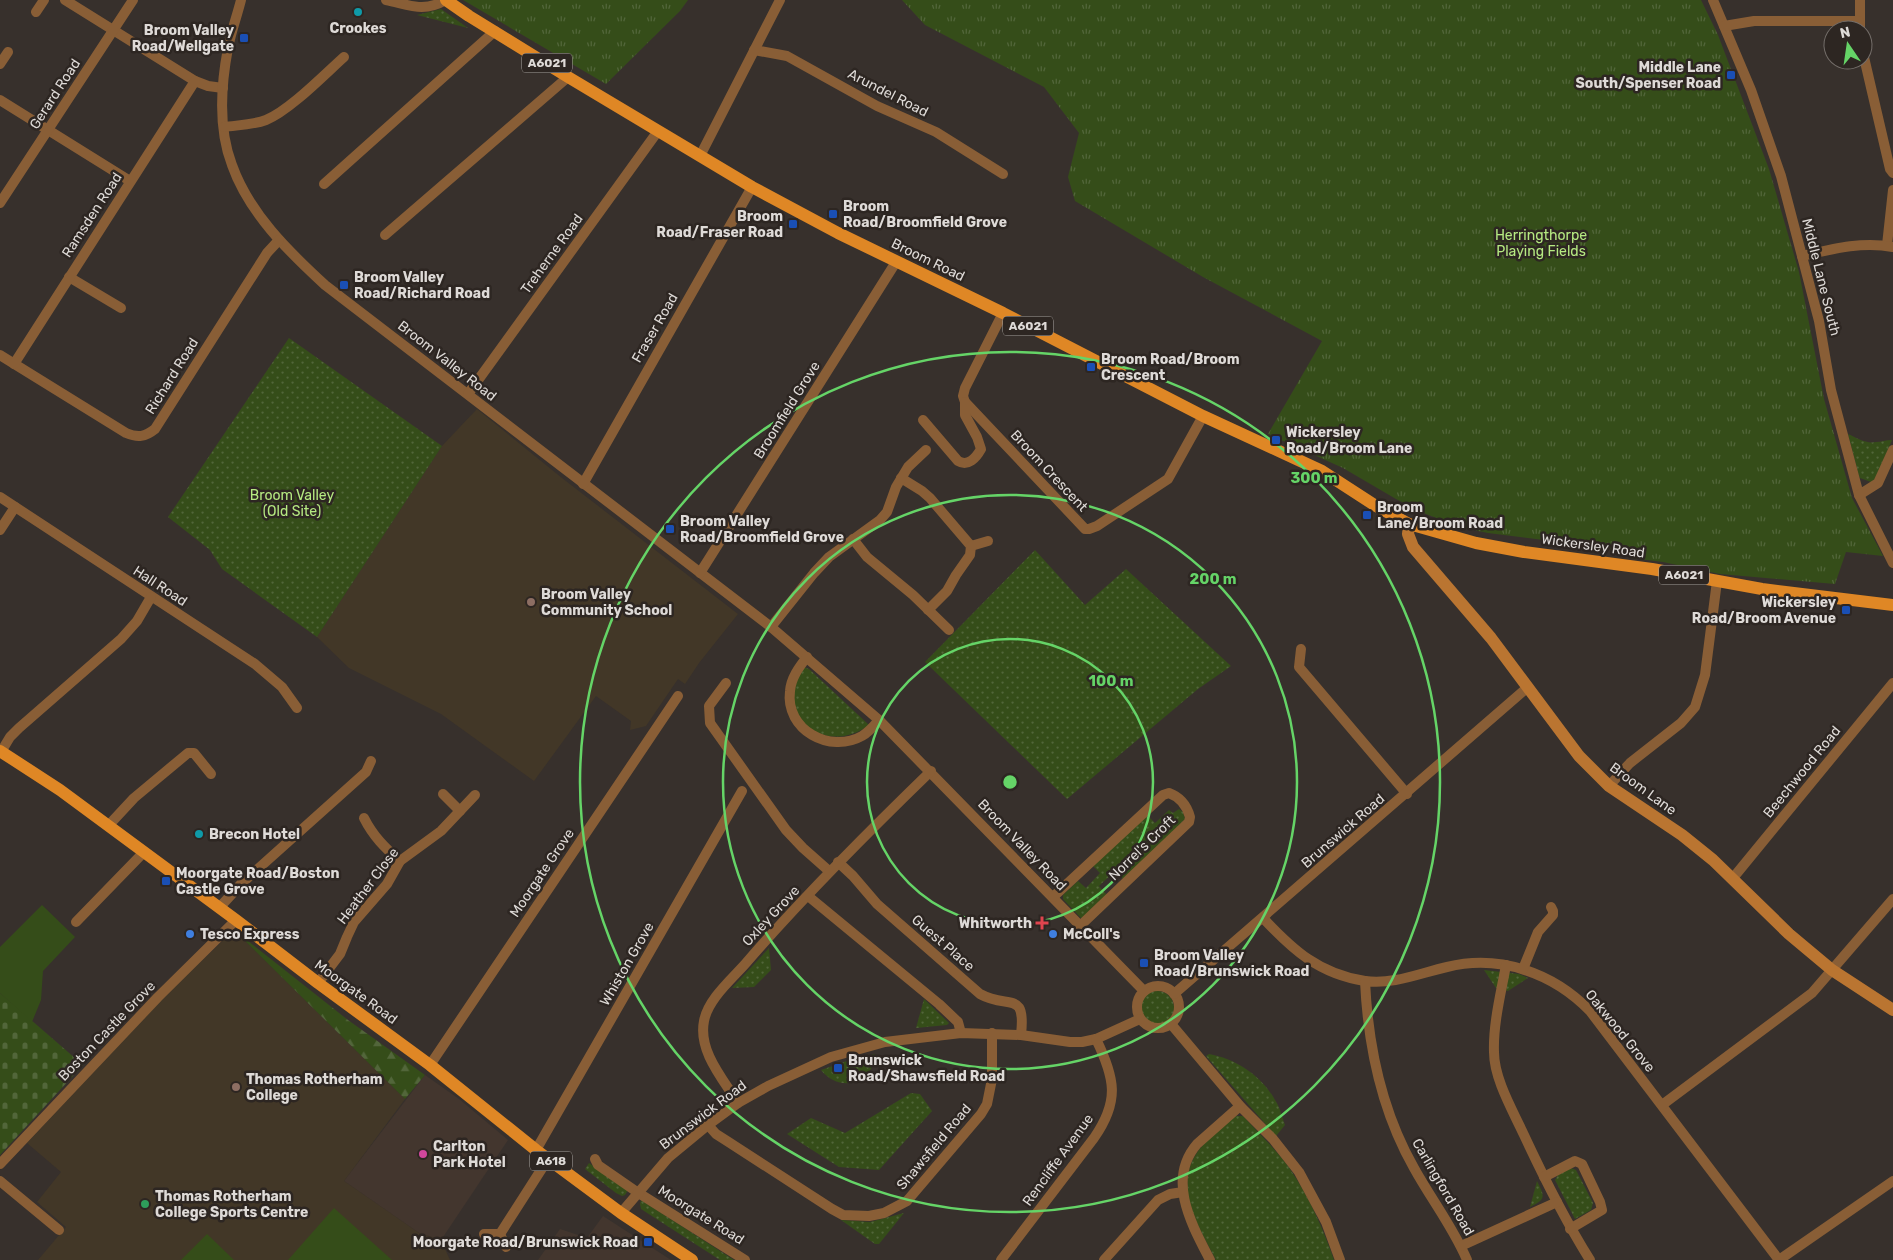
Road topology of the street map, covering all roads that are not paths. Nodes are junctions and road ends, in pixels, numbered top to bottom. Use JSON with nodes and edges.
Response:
{"nodes":[{"id":1,"x":44,"y":0,"type":"edge"},
{"id":2,"x":65,"y":0,"type":"edge"},
{"id":3,"x":133,"y":0,"type":"edge"},
{"id":4,"x":241,"y":0,"type":"edge"},
{"id":5,"x":386,"y":0,"type":"edge"},
{"id":6,"x":446,"y":0,"type":"edge"},
{"id":7,"x":780,"y":0,"type":"edge"},
{"id":8,"x":1713,"y":0,"type":"edge"},
{"id":9,"x":1860,"y":0,"type":"edge"},
{"id":10,"x":36,"y":12,"type":"dead end"},
{"id":11,"x":1860,"y":20,"type":"edge"},
{"id":12,"x":1823,"y":25,"type":"edge"},
{"id":13,"x":1724,"y":26,"type":"junction"},
{"id":14,"x":114,"y":30,"type":"junction"},
{"id":15,"x":495,"y":31,"type":"junction"},
{"id":16,"x":754,"y":50,"type":"junction"},
{"id":17,"x":8,"y":52,"type":"dead end"},
{"id":18,"x":344,"y":57,"type":"dead end"},
{"id":19,"x":0,"y":64,"type":"edge"},
{"id":20,"x":1868,"y":70,"type":"edge"},
{"id":21,"x":568,"y":77,"type":"junction"},
{"id":22,"x":195,"y":81,"type":"junction"},
{"id":23,"x":223,"y":88,"type":"junction"},
{"id":24,"x":0,"y":100,"type":"edge"},
{"id":25,"x":224,"y":127,"type":"junction"},
{"id":26,"x":49,"y":130,"type":"junction"},
{"id":27,"x":658,"y":130,"type":"junction"},
{"id":28,"x":1888,"y":140,"type":"edge"},
{"id":29,"x":700,"y":156,"type":"junction"},
{"id":30,"x":1893,"y":173,"type":"edge"},
{"id":31,"x":1003,"y":174,"type":"dead end"},
{"id":32,"x":130,"y":181,"type":"junction"},
{"id":33,"x":324,"y":184,"type":"dead end"},
{"id":34,"x":752,"y":186,"type":"junction"},
{"id":35,"x":1893,"y":190,"type":"edge"},
{"id":36,"x":0,"y":203,"type":"edge"},
{"id":37,"x":385,"y":235,"type":"dead end"},
{"id":38,"x":279,"y":240,"type":"junction"},
{"id":39,"x":1890,"y":246,"type":"edge"},
{"id":40,"x":1802,"y":256,"type":"junction"},
{"id":41,"x":896,"y":262,"type":"junction"},
{"id":42,"x":69,"y":276,"type":"junction"},
{"id":43,"x":121,"y":308,"type":"dead end"},
{"id":44,"x":1003,"y":313,"type":"junction"},
{"id":45,"x":0,"y":356,"type":"edge"},
{"id":46,"x":14,"y":364,"type":"junction"},
{"id":47,"x":468,"y":394,"type":"junction"},
{"id":48,"x":965,"y":402,"type":"junction"},
{"id":49,"x":1203,"y":416,"type":"junction"},
{"id":50,"x":923,"y":420,"type":"dead end"},
{"id":51,"x":926,"y":450,"type":"dead end"},
{"id":52,"x":1893,"y":450,"type":"edge"},
{"id":53,"x":901,"y":478,"type":"junction"},
{"id":54,"x":583,"y":484,"type":"junction"},
{"id":55,"x":1859,"y":495,"type":"junction"},
{"id":56,"x":0,"y":497,"type":"edge"},
{"id":57,"x":15,"y":507,"type":"junction"},
{"id":58,"x":1409,"y":524,"type":"junction"},
{"id":59,"x":0,"y":530,"type":"edge"},
{"id":60,"x":853,"y":539,"type":"junction"},
{"id":61,"x":988,"y":541,"type":"dead end"},
{"id":62,"x":971,"y":546,"type":"junction"},
{"id":63,"x":1890,"y":549,"type":"edge"},
{"id":64,"x":1893,"y":563,"type":"edge"},
{"id":65,"x":700,"y":573,"type":"junction"},
{"id":66,"x":1717,"y":581,"type":"junction"},
{"id":67,"x":151,"y":597,"type":"junction"},
{"id":68,"x":1893,"y":605,"type":"edge"},
{"id":69,"x":928,"y":610,"type":"junction"},
{"id":70,"x":771,"y":627,"type":"junction"},
{"id":71,"x":949,"y":630,"type":"dead end"},
{"id":72,"x":1300,"y":650,"type":"dead end"},
{"id":73,"x":807,"y":657,"type":"junction"},
{"id":74,"x":726,"y":683,"type":"dead end"},
{"id":75,"x":1893,"y":683,"type":"edge"},
{"id":76,"x":1528,"y":687,"type":"junction"},
{"id":77,"x":678,"y":696,"type":"dead end"},
{"id":78,"x":298,"y":708,"type":"dead end"},
{"id":79,"x":879,"y":720,"type":"junction"},
{"id":80,"x":0,"y":752,"type":"edge"},
{"id":81,"x":371,"y":761,"type":"dead end"},
{"id":82,"x":930,"y":771,"type":"junction"},
{"id":83,"x":211,"y":774,"type":"dead end"},
{"id":84,"x":1609,"y":786,"type":"junction"},
{"id":85,"x":742,"y":791,"type":"dead end"},
{"id":86,"x":443,"y":794,"type":"dead end"},
{"id":87,"x":1407,"y":794,"type":"junction"},
{"id":88,"x":475,"y":795,"type":"dead end"},
{"id":89,"x":460,"y":811,"type":"junction"},
{"id":90,"x":364,"y":818,"type":"dead end"},
{"id":91,"x":108,"y":826,"type":"junction"},
{"id":92,"x":144,"y":852,"type":"junction"},
{"id":93,"x":400,"y":861,"type":"junction"},
{"id":94,"x":838,"y":862,"type":"junction"},
{"id":95,"x":829,"y":871,"type":"junction"},
{"id":96,"x":1733,"y":878,"type":"junction"},
{"id":97,"x":808,"y":896,"type":"junction"},
{"id":98,"x":1053,"y":897,"type":"junction"},
{"id":99,"x":1893,"y":899,"type":"edge"},
{"id":100,"x":1552,"y":907,"type":"dead end"},
{"id":101,"x":219,"y":908,"type":"junction"},
{"id":102,"x":1263,"y":918,"type":"junction"},
{"id":103,"x":236,"y":920,"type":"junction"},
{"id":104,"x":76,"y":922,"type":"dead end"},
{"id":105,"x":1081,"y":925,"type":"junction"},
{"id":106,"x":1506,"y":965,"type":"junction"},
{"id":107,"x":1523,"y":969,"type":"junction"},
{"id":108,"x":1832,"y":970,"type":"junction"},
{"id":109,"x":1365,"y":981,"type":"junction"},
{"id":110,"x":318,"y":983,"type":"junction"},
{"id":111,"x":1144,"y":991,"type":"junction"},
{"id":112,"x":1174,"y":994,"type":"junction"},
{"id":113,"x":1893,"y":1010,"type":"edge"},
{"id":114,"x":1140,"y":1019,"type":"junction"},
{"id":115,"x":1171,"y":1024,"type":"junction"},
{"id":116,"x":961,"y":1033,"type":"junction"},
{"id":117,"x":992,"y":1033,"type":"junction"},
{"id":118,"x":1021,"y":1035,"type":"junction"},
{"id":119,"x":1096,"y":1039,"type":"junction"},
{"id":120,"x":430,"y":1065,"type":"junction"},
{"id":121,"x":738,"y":1103,"type":"junction"},
{"id":122,"x":1662,"y":1105,"type":"junction"},
{"id":123,"x":1240,"y":1106,"type":"junction"},
{"id":124,"x":708,"y":1125,"type":"junction"},
{"id":125,"x":536,"y":1150,"type":"junction"},
{"id":126,"x":548,"y":1159,"type":"junction"},
{"id":127,"x":595,"y":1159,"type":"dead end"},
{"id":128,"x":0,"y":1164,"type":"edge"},
{"id":129,"x":1544,"y":1177,"type":"junction"},
{"id":130,"x":0,"y":1181,"type":"edge"},
{"id":131,"x":1893,"y":1181,"type":"edge"},
{"id":132,"x":637,"y":1192,"type":"junction"},
{"id":133,"x":1182,"y":1192,"type":"junction"},
{"id":134,"x":1557,"y":1202,"type":"junction"},
{"id":135,"x":621,"y":1213,"type":"junction"},
{"id":136,"x":1570,"y":1229,"type":"junction"},
{"id":137,"x":59,"y":1230,"type":"dead end"},
{"id":138,"x":484,"y":1234,"type":"dead end"},
{"id":139,"x":500,"y":1234,"type":"junction"},
{"id":140,"x":1462,"y":1246,"type":"junction"},
{"id":141,"x":506,"y":1247,"type":"dead end"},
{"id":142,"x":692,"y":1260,"type":"edge"},
{"id":143,"x":745,"y":1260,"type":"edge"},
{"id":144,"x":1001,"y":1260,"type":"edge"},
{"id":145,"x":1104,"y":1260,"type":"edge"},
{"id":146,"x":1210,"y":1260,"type":"edge"},
{"id":147,"x":1340,"y":1260,"type":"edge"},
{"id":148,"x":1467,"y":1260,"type":"edge"},
{"id":149,"x":1590,"y":1260,"type":"edge"},
{"id":150,"x":1779,"y":1260,"type":"edge"}],
"edges":[{"from":1,"to":10,"type":"street"},
{"from":2,"to":14,"type":"street"},
{"from":3,"to":14,"type":"street","name":"Gerard Road"},
{"from":4,"to":23,"type":"street","name":"Broom Valley Road"},
{"from":5,"to":6,"type":"street","name":"Broom Road"},
{"from":6,"to":15,"type":"main road","name":"Broom Road","number":"A6021"},
{"from":7,"to":16,"type":"street"},
{"from":8,"to":13,"type":"street","name":"Middle Lane South"},
{"from":9,"to":11,"type":"street"},
{"from":12,"to":13,"type":"street"},
{"from":13,"to":40,"type":"street","name":"Middle Lane South"},
{"from":14,"to":22,"type":"street"},
{"from":14,"to":26,"type":"street","name":"Gerard Road"},
{"from":15,"to":21,"type":"main road","name":"Broom Road","number":"A6021"},
{"from":15,"to":33,"type":"street"},
{"from":16,"to":29,"type":"street"},
{"from":16,"to":31,"type":"street","name":"Arundel Road"},
{"from":17,"to":19,"type":"street"},
{"from":18,"to":25,"type":"street"},
{"from":20,"to":28,"type":"street"},
{"from":21,"to":27,"type":"main road","name":"Broom Road","number":"A6021"},
{"from":21,"to":37,"type":"street"},
{"from":22,"to":23,"type":"street"},
{"from":22,"to":32,"type":"street","name":"Ramsden Road"},
{"from":23,"to":25,"type":"street","name":"Broom Valley Road"},
{"from":24,"to":26,"type":"street"},
{"from":25,"to":38,"type":"street","name":"Broom Valley Road"},
{"from":26,"to":32,"type":"street"},
{"from":26,"to":36,"type":"street","name":"Gerard Road"},
{"from":27,"to":29,"type":"main road","name":"Broom Road","number":"A6021"},
{"from":27,"to":47,"type":"street","name":"Treherne Road"},
{"from":28,"to":30,"type":"street"},
{"from":29,"to":34,"type":"main road","name":"Broom Road","number":"A6021"},
{"from":32,"to":42,"type":"street","name":"Ramsden Road"},
{"from":34,"to":41,"type":"main road","name":"Broom Road","number":"A6021"},
{"from":34,"to":54,"type":"street","name":"Fraser Road"},
{"from":35,"to":39,"type":"street"},
{"from":38,"to":46,"type":"street","name":"Richard Road"},
{"from":38,"to":47,"type":"street","name":"Broom Valley Road"},
{"from":39,"to":40,"type":"street"},
{"from":40,"to":55,"type":"street","name":"Middle Lane South"},
{"from":41,"to":44,"type":"main road","name":"Broom Road","number":"A6021"},
{"from":41,"to":65,"type":"street","name":"Broomfield Grove"},
{"from":42,"to":43,"type":"street"},
{"from":42,"to":46,"type":"street","name":"Ramsden Road"},
{"from":44,"to":48,"type":"street"},
{"from":44,"to":49,"type":"main road","name":"Broom Road","number":"A6021"},
{"from":45,"to":46,"type":"street","name":"Richard Road"},
{"from":47,"to":54,"type":"street","name":"Broom Valley Road"},
{"from":48,"to":49,"type":"street","name":"Broom Crescent"},
{"from":48,"to":50,"type":"street"},
{"from":49,"to":58,"type":"main road","name":"Broom Road","number":"A6021"},
{"from":51,"to":53,"type":"street"},
{"from":52,"to":55,"type":"street"},
{"from":53,"to":60,"type":"street"},
{"from":53,"to":62,"type":"street"},
{"from":54,"to":65,"type":"street","name":"Broom Valley Road"},
{"from":55,"to":63,"type":"street","name":"Middle Lane South"},
{"from":56,"to":57,"type":"street","name":"Hall Road"},
{"from":57,"to":59,"type":"street"},
{"from":57,"to":67,"type":"street","name":"Hall Road"},
{"from":58,"to":66,"type":"main road","name":"Wickersley Road","number":"A6021"},
{"from":58,"to":76,"type":"main road","name":"Broom Lane"},
{"from":60,"to":69,"type":"street"},
{"from":60,"to":70,"type":"street"},
{"from":61,"to":62,"type":"street"},
{"from":62,"to":69,"type":"street"},
{"from":63,"to":64,"type":"street","name":"Middle Lane South"},
{"from":65,"to":70,"type":"street","name":"Broom Valley Road"},
{"from":66,"to":68,"type":"main road","name":"Wickersley Road","number":"A6021"},
{"from":66,"to":84,"type":"street"},
{"from":67,"to":78,"type":"street","name":"Hall Road"},
{"from":67,"to":80,"type":"street"},
{"from":69,"to":71,"type":"street"},
{"from":70,"to":73,"type":"street","name":"Broom Valley Road"},
{"from":72,"to":87,"type":"street"},
{"from":73,"to":79,"type":"street","name":"Broom Valley Road"},
{"from":73,"to":79,"type":"street"},
{"from":74,"to":95,"type":"street"},
{"from":75,"to":96,"type":"street","name":"Beechwood Road"},
{"from":76,"to":84,"type":"main road","name":"Broom Lane"},
{"from":76,"to":87,"type":"street","name":"Brunswick Road"},
{"from":77,"to":120,"type":"street","name":"Moorgate Grove"},
{"from":79,"to":82,"type":"street","name":"Broom Valley Road"},
{"from":80,"to":91,"type":"main road","name":"Moorgate Road","number":"A618"},
{"from":81,"to":101,"type":"street"},
{"from":82,"to":94,"type":"street","name":"Oxley Grove"},
{"from":82,"to":98,"type":"street","name":"Broom Valley Road"},
{"from":83,"to":91,"type":"street"},
{"from":84,"to":96,"type":"main road","name":"Broom Lane"},
{"from":85,"to":125,"type":"street","name":"Whiston Grove"},
{"from":86,"to":89,"type":"street"},
{"from":87,"to":102,"type":"street","name":"Brunswick Road"},
{"from":88,"to":89,"type":"street","name":"Heather Close"},
{"from":89,"to":93,"type":"street","name":"Heather Close"},
{"from":90,"to":93,"type":"street"},
{"from":91,"to":92,"type":"main road","name":"Moorgate Road","number":"A618"},
{"from":92,"to":101,"type":"main road","name":"Moorgate Road","number":"A618"},
{"from":92,"to":104,"type":"street"},
{"from":93,"to":110,"type":"street","name":"Heather Close"},
{"from":94,"to":95,"type":"street","name":"Oxley Grove"},
{"from":94,"to":118,"type":"street","name":"Guest Place"},
{"from":95,"to":97,"type":"street","name":"Oxley Grove"},
{"from":96,"to":108,"type":"main road","name":"Broom Lane"},
{"from":97,"to":116,"type":"street"},
{"from":97,"to":121,"type":"street","name":"Oxley Grove"},
{"from":98,"to":105,"type":"street","name":"Broom Valley Road"},
{"from":98,"to":105,"type":"street","name":"Norrel's Croft"},
{"from":99,"to":108,"type":"street"},
{"from":100,"to":107,"type":"street"},
{"from":101,"to":103,"type":"main road","name":"Moorgate Road","number":"A618"},
{"from":102,"to":109,"type":"street","name":"Oakwood Grove"},
{"from":102,"to":112,"type":"street","name":"Brunswick Road"},
{"from":103,"to":110,"type":"main road","name":"Moorgate Road","number":"A618"},
{"from":103,"to":128,"type":"street","name":"Boston Castle Grove"},
{"from":105,"to":111,"type":"street","name":"Broom Valley Road"},
{"from":106,"to":107,"type":"street","name":"Oakwood Grove"},
{"from":106,"to":109,"type":"street","name":"Oakwood Grove"},
{"from":106,"to":129,"type":"street"},
{"from":107,"to":122,"type":"street","name":"Oakwood Grove"},
{"from":108,"to":113,"type":"main road","name":"Broom Lane"},
{"from":108,"to":122,"type":"street"},
{"from":109,"to":140,"type":"street","name":"Carlingford Road"},
{"from":110,"to":120,"type":"main road","name":"Moorgate Road","number":"A618"},
{"from":111,"to":112,"type":"street"},
{"from":111,"to":114,"type":"street"},
{"from":112,"to":115,"type":"street"},
{"from":114,"to":115,"type":"street"},
{"from":114,"to":119,"type":"street","name":"Brunswick Road"},
{"from":115,"to":123,"type":"street"},
{"from":116,"to":117,"type":"street","name":"Brunswick Road"},
{"from":116,"to":121,"type":"street","name":"Brunswick Road"},
{"from":117,"to":118,"type":"street","name":"Brunswick Road"},
{"from":117,"to":124,"type":"street","name":"Shawsfield Road"},
{"from":118,"to":119,"type":"street","name":"Brunswick Road"},
{"from":119,"to":144,"type":"street","name":"Rencliffe Avenue"},
{"from":120,"to":125,"type":"main road","name":"Moorgate Road","number":"A618"},
{"from":121,"to":124,"type":"street","name":"Brunswick Road"},
{"from":122,"to":150,"type":"street","name":"Oakwood Grove"},
{"from":123,"to":133,"type":"street"},
{"from":123,"to":147,"type":"street"},
{"from":124,"to":132,"type":"street","name":"Brunswick Road"},
{"from":125,"to":126,"type":"main road","name":"Moorgate Road","number":"A618"},
{"from":126,"to":135,"type":"main road","name":"Moorgate Road","number":"A618"},
{"from":126,"to":139,"type":"street"},
{"from":127,"to":132,"type":"street","name":"Moorgate Road"},
{"from":129,"to":134,"type":"street"},
{"from":129,"to":136,"type":"street"},
{"from":130,"to":137,"type":"street"},
{"from":131,"to":150,"type":"street"},
{"from":132,"to":135,"type":"street","name":"Brunswick Road"},
{"from":132,"to":143,"type":"street","name":"Moorgate Road"},
{"from":133,"to":145,"type":"street"},
{"from":133,"to":146,"type":"street"},
{"from":134,"to":136,"type":"street"},
{"from":134,"to":140,"type":"street"},
{"from":135,"to":142,"type":"main road","name":"Moorgate Road","number":"A618"},
{"from":136,"to":149,"type":"street"},
{"from":138,"to":139,"type":"street"},
{"from":139,"to":141,"type":"street"},
{"from":140,"to":148,"type":"street","name":"Carlingford Road"}]}
